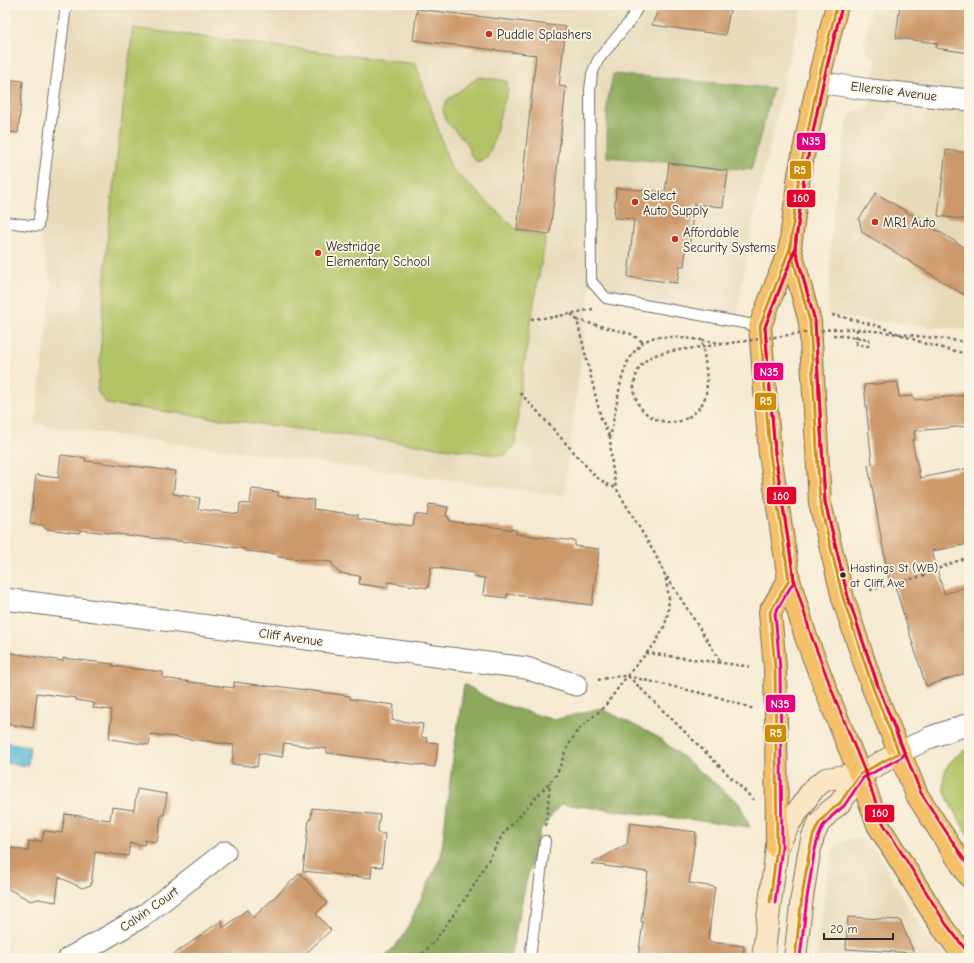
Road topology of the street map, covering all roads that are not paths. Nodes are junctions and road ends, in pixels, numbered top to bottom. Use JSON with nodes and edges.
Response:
{"nodes":[{"id":1,"x":66,"y":5,"type":"edge"},
{"id":2,"x":639,"y":5,"type":"edge"},
{"id":3,"x":837,"y":5,"type":"edge"},
{"id":4,"x":818,"y":82,"type":"junction"},
{"id":5,"x":969,"y":100,"type":"edge"},
{"id":6,"x":5,"y":222,"type":"edge"},
{"id":7,"x":790,"y":248,"type":"junction"},
{"id":8,"x":760,"y":326,"type":"junction"},
{"id":9,"x":789,"y":580,"type":"junction"},
{"id":10,"x":5,"y":599,"type":"edge"},
{"id":11,"x":576,"y":685,"type":"road end"},
{"id":12,"x":969,"y":724,"type":"edge"},
{"id":13,"x":899,"y":753,"type":"junction"},
{"id":14,"x":860,"y":774,"type":"junction"},
{"id":15,"x":545,"y":840,"type":"road end"},
{"id":16,"x":777,"y":847,"type":"junction"},
{"id":17,"x":225,"y":852,"type":"dead end"},
{"id":18,"x":969,"y":876,"type":"edge"},
{"id":19,"x":69,"y":958,"type":"edge"},
{"id":20,"x":530,"y":958,"type":"edge"},
{"id":21,"x":763,"y":958,"type":"edge"},
{"id":22,"x":795,"y":958,"type":"edge"},
{"id":23,"x":966,"y":958,"type":"edge"}],
"edges":[{"from":1,"to":6,"type":"lane"},
{"from":2,"to":8,"type":"lane"},
{"from":3,"to":4,"type":"main road"},
{"from":4,"to":5,"type":"street","name":"Ellerslie Avenue"},
{"from":4,"to":7,"type":"main road"},
{"from":7,"to":8,"type":"main road"},
{"from":7,"to":13,"type":"main road"},
{"from":8,"to":9,"type":"main road"},
{"from":9,"to":14,"type":"main road"},
{"from":9,"to":16,"type":"main road"},
{"from":10,"to":11,"type":"street","name":"Cliff Avenue"},
{"from":12,"to":13,"type":"street"},
{"from":13,"to":14,"type":"main road"},
{"from":13,"to":18,"type":"main road"},
{"from":14,"to":16,"type":"main road"},
{"from":14,"to":22,"type":"main road"},
{"from":14,"to":23,"type":"main road"},
{"from":15,"to":20,"type":"lane"},
{"from":16,"to":21,"type":"main road"},
{"from":17,"to":19,"type":"street","name":"Calvin Court"}]}
